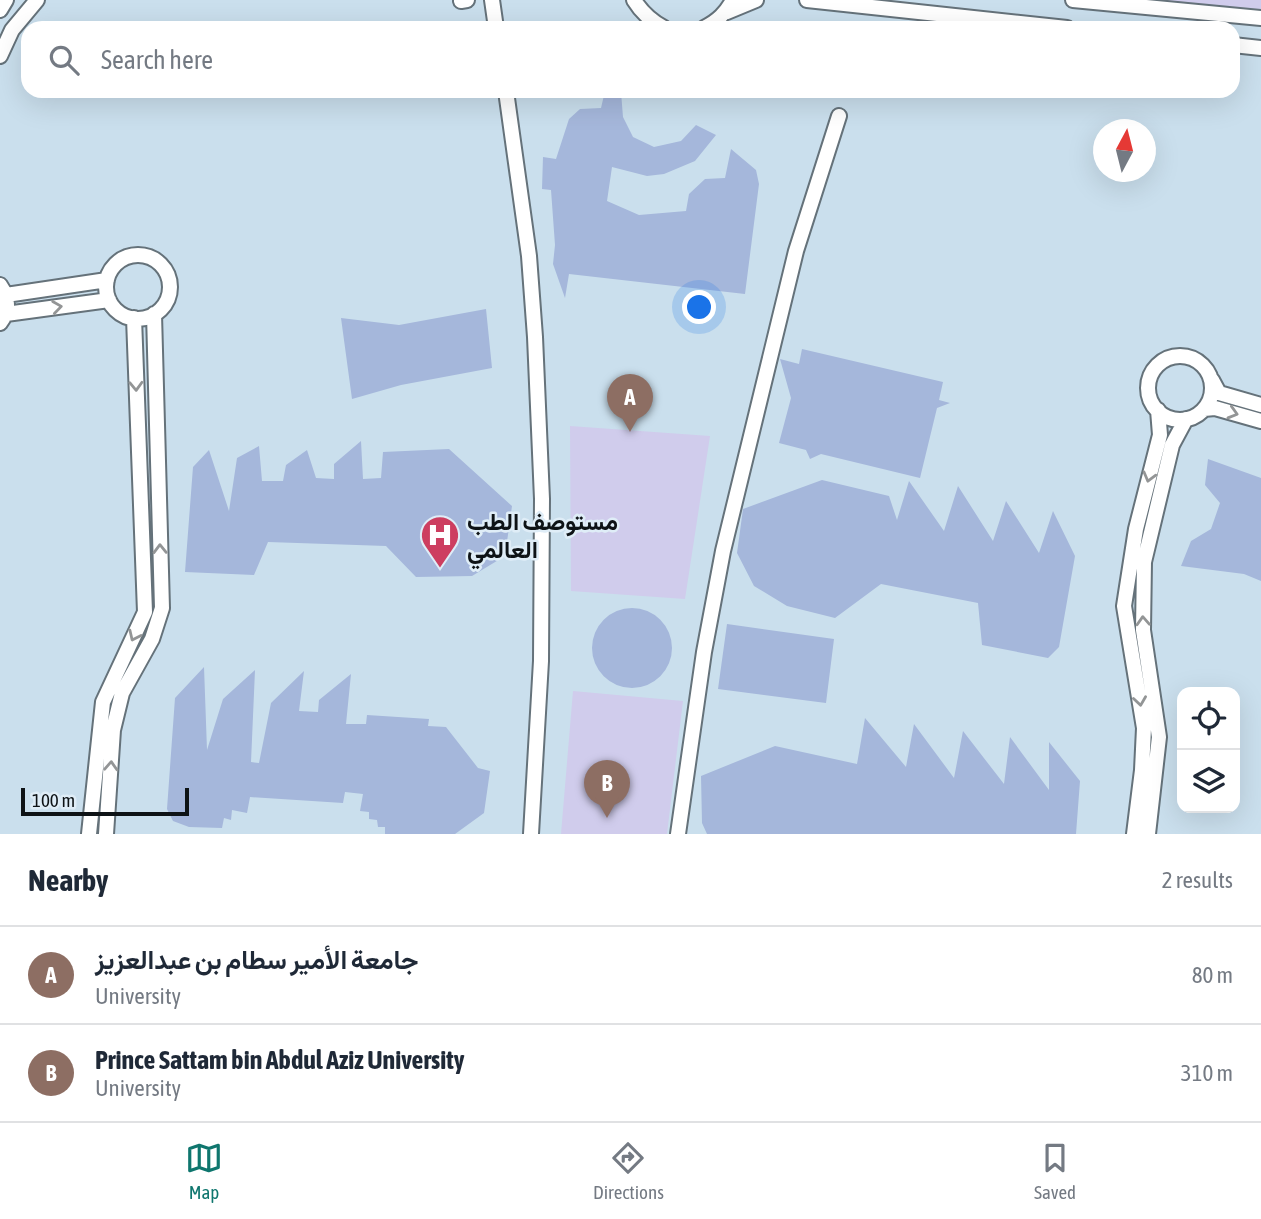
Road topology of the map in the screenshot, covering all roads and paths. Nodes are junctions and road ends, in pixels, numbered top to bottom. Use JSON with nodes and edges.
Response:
{"nodes":[{"id":1,"x":6,"y":0,"type":"edge"},
{"id":2,"x":37,"y":0,"type":"edge"},
{"id":3,"x":467,"y":0,"type":"edge"},
{"id":4,"x":492,"y":0,"type":"edge"},
{"id":5,"x":634,"y":0,"type":"edge"},
{"id":6,"x":755,"y":0,"type":"edge"},
{"id":7,"x":807,"y":0,"type":"edge"},
{"id":8,"x":1073,"y":0,"type":"edge"},
{"id":9,"x":461,"y":1,"type":"edge"},
{"id":10,"x":730,"y":6,"type":"edge"},
{"id":11,"x":915,"y":6,"type":"edge"},
{"id":12,"x":0,"y":9,"type":"edge"},
{"id":13,"x":1261,"y":18,"type":"edge"},
{"id":14,"x":495,"y":21,"type":"edge"},
{"id":15,"x":652,"y":21,"type":"edge"},
{"id":16,"x":717,"y":21,"type":"edge"},
{"id":17,"x":1019,"y":21,"type":"edge"},
{"id":18,"x":1240,"y":46,"type":"edge"},
{"id":19,"x":1261,"y":48,"type":"edge"},
{"id":20,"x":0,"y":56,"type":"edge"},
{"id":21,"x":507,"y":98,"type":"edge"},
{"id":22,"x":839,"y":116,"type":"dead end"},
{"id":23,"x":107,"y":280,"type":"junction"},
{"id":24,"x":3,"y":290,"type":"edge"},
{"id":25,"x":109,"y":300,"type":"junction"},
{"id":26,"x":155,"y":314,"type":"junction"},
{"id":27,"x":134,"y":318,"type":"junction"},
{"id":28,"x":3,"y":319,"type":"edge"},
{"id":29,"x":1212,"y":380,"type":"junction"},
{"id":30,"x":1261,"y":405,"type":"edge"},
{"id":31,"x":1204,"y":409,"type":"junction"},
{"id":32,"x":1158,"y":411,"type":"junction"},
{"id":33,"x":1186,"y":419,"type":"junction"},
{"id":34,"x":1261,"y":421,"type":"edge"},
{"id":35,"x":89,"y":834,"type":"edge"},
{"id":36,"x":106,"y":834,"type":"edge"},
{"id":37,"x":531,"y":834,"type":"edge"},
{"id":38,"x":678,"y":834,"type":"edge"},
{"id":39,"x":1134,"y":834,"type":"edge"},
{"id":40,"x":1148,"y":834,"type":"edge"}],
"edges":[{"from":1,"to":12,"type":"street"},
{"from":2,"to":20,"type":"street"},
{"from":3,"to":9,"type":"street"},
{"from":4,"to":14,"type":"street"},
{"from":5,"to":15,"type":"street"},
{"from":6,"to":10,"type":"street"},
{"from":7,"to":11,"type":"street"},
{"from":8,"to":13,"type":"street"},
{"from":10,"to":16,"type":"street"},
{"from":11,"to":17,"type":"street"},
{"from":18,"to":19,"type":"street"},
{"from":21,"to":37,"type":"street"},
{"from":22,"to":38,"type":"street"},
{"from":23,"to":24,"type":"street"},
{"from":23,"to":25,"type":"street"},
{"from":23,"to":26,"type":"street"},
{"from":24,"to":28,"type":"street"},
{"from":25,"to":27,"type":"street"},
{"from":28,"to":25,"type":"street","one_way":true},
{"from":26,"to":27,"type":"street"},
{"from":36,"to":26,"type":"street","one_way":true},
{"from":27,"to":35,"type":"street","one_way":true},
{"from":29,"to":30,"type":"street"},
{"from":29,"to":31,"type":"street"},
{"from":29,"to":32,"type":"street"},
{"from":31,"to":33,"type":"street"},
{"from":31,"to":34,"type":"street","one_way":true},
{"from":32,"to":33,"type":"street"},
{"from":32,"to":39,"type":"street","one_way":true},
{"from":40,"to":33,"type":"street","one_way":true}]}
